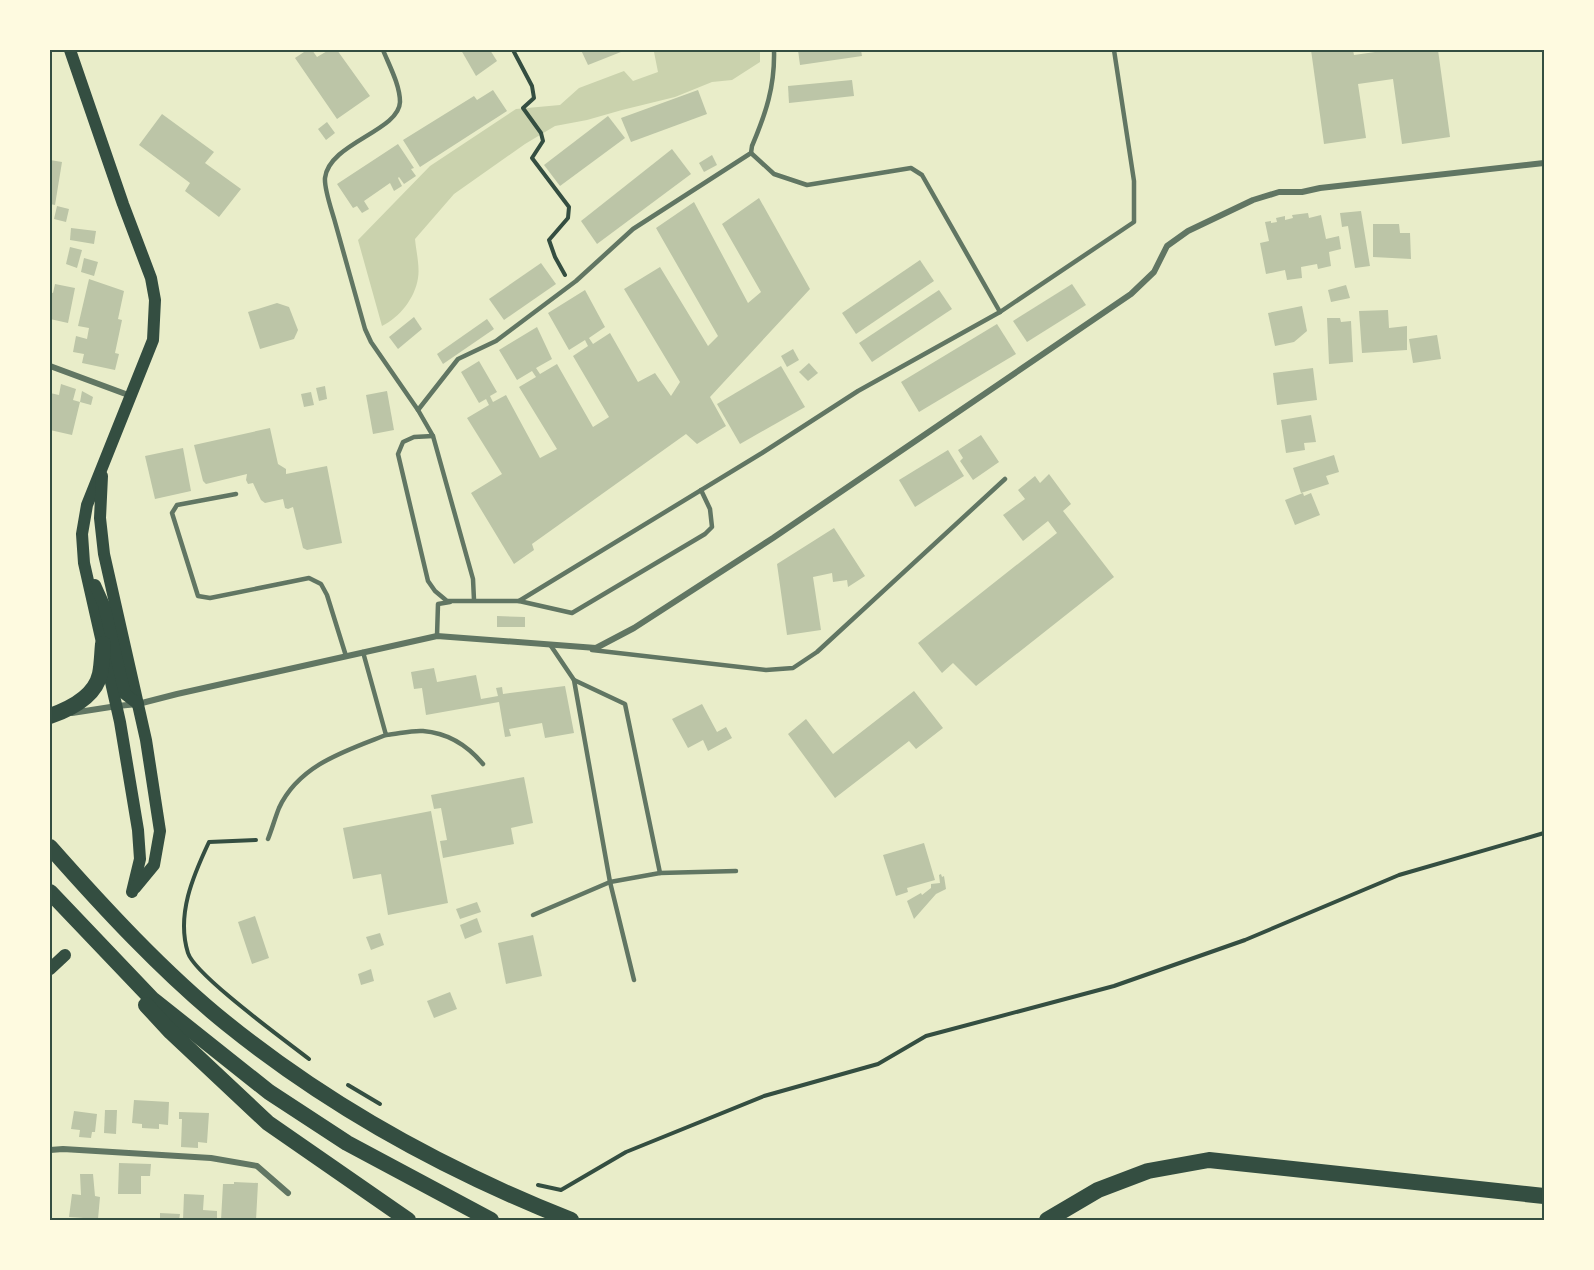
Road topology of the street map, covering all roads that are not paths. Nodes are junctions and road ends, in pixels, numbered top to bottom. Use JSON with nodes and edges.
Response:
{"nodes":[{"id":1,"x":70,"y":50,"type":"edge"},
{"id":2,"x":382,"y":50,"type":"edge"},
{"id":3,"x":774,"y":50,"type":"edge"},
{"id":4,"x":1114,"y":50,"type":"edge"},
{"id":5,"x":751,"y":153,"type":"junction"},
{"id":6,"x":1545,"y":163,"type":"edge"},
{"id":7,"x":1000,"y":312,"type":"junction"},
{"id":8,"x":50,"y":366,"type":"edge"},
{"id":9,"x":131,"y":396,"type":"junction"},
{"id":10,"x":418,"y":410,"type":"junction"},
{"id":11,"x":433,"y":436,"type":"junction"},
{"id":12,"x":103,"y":465,"type":"junction"},
{"id":13,"x":1005,"y":479,"type":"dead end"},
{"id":14,"x":701,"y":490,"type":"junction"},
{"id":15,"x":236,"y":494,"type":"dead end"},
{"id":16,"x":84,"y":562,"type":"junction"},
{"id":17,"x":474,"y":600,"type":"junction"},
{"id":18,"x":519,"y":601,"type":"junction"},
{"id":19,"x":437,"y":636,"type":"junction"},
{"id":20,"x":103,"y":644,"type":"junction"},
{"id":21,"x":551,"y":646,"type":"junction"},
{"id":22,"x":363,"y":652,"type":"junction"},
{"id":23,"x":346,"y":656,"type":"junction"},
{"id":24,"x":574,"y":680,"type":"junction"},
{"id":25,"x":138,"y":704,"type":"junction"},
{"id":26,"x":117,"y":706,"type":"junction"},
{"id":27,"x":50,"y":716,"type":"edge"},
{"id":28,"x":386,"y":735,"type":"junction"},
{"id":29,"x":483,"y":764,"type":"dead end"},
{"id":30,"x":268,"y":839,"type":"road end"},
{"id":31,"x":50,"y":847,"type":"edge"},
{"id":32,"x":736,"y":871,"type":"dead end"},
{"id":33,"x":660,"y":873,"type":"junction"},
{"id":34,"x":610,"y":882,"type":"junction"},
{"id":35,"x":50,"y":892,"type":"edge"},
{"id":36,"x":533,"y":915,"type":"dead end"},
{"id":37,"x":65,"y":955,"type":"dead end"},
{"id":38,"x":50,"y":969,"type":"edge"},
{"id":39,"x":634,"y":980,"type":"dead end"},
{"id":40,"x":50,"y":1150,"type":"edge"},
{"id":41,"x":288,"y":1193,"type":"dead end"},
{"id":42,"x":1545,"y":1196,"type":"edge"},
{"id":43,"x":408,"y":1221,"type":"edge"},
{"id":44,"x":491,"y":1221,"type":"edge"},
{"id":45,"x":571,"y":1221,"type":"edge"},
{"id":46,"x":1047,"y":1221,"type":"edge"}],
"edges":[{"from":1,"to":9,"type":"main road"},
{"from":2,"to":10,"type":"lane"},
{"from":3,"to":5,"type":"lane"},
{"from":4,"to":7,"type":"lane"},
{"from":5,"to":7,"type":"lane"},
{"from":5,"to":10,"type":"lane"},
{"from":6,"to":21,"type":"street"},
{"from":7,"to":14,"type":"lane"},
{"from":8,"to":9,"type":"street"},
{"from":9,"to":12,"type":"main road"},
{"from":10,"to":11,"type":"lane"},
{"from":11,"to":17,"type":"lane"},
{"from":11,"to":17,"type":"lane"},
{"from":12,"to":16,"type":"main road"},
{"from":12,"to":25,"type":"main road"},
{"from":13,"to":21,"type":"lane"},
{"from":14,"to":18,"type":"lane"},
{"from":14,"to":18,"type":"lane"},
{"from":15,"to":23,"type":"lane"},
{"from":16,"to":20,"type":"main road"},
{"from":16,"to":25,"type":"main road"},
{"from":17,"to":18,"type":"lane"},
{"from":17,"to":19,"type":"lane"},
{"from":19,"to":21,"type":"street"},
{"from":19,"to":22,"type":"street"},
{"from":20,"to":26,"type":"main road"},
{"from":20,"to":27,"type":"highway"},
{"from":21,"to":24,"type":"lane"},
{"from":22,"to":23,"type":"street"},
{"from":22,"to":28,"type":"lane"},
{"from":23,"to":25,"type":"street"},
{"from":24,"to":33,"type":"lane"},
{"from":24,"to":34,"type":"lane"},
{"from":25,"to":26,"type":"street"},
{"from":25,"to":26,"type":"main road"},
{"from":26,"to":27,"type":"street"},
{"from":28,"to":29,"type":"lane"},
{"from":28,"to":30,"type":"lane"},
{"from":31,"to":45,"type":"highway"},
{"from":32,"to":33,"type":"lane"},
{"from":33,"to":34,"type":"lane"},
{"from":34,"to":36,"type":"lane"},
{"from":34,"to":39,"type":"lane"},
{"from":35,"to":43,"type":"highway"},
{"from":35,"to":44,"type":"highway"},
{"from":37,"to":38,"type":"main road"},
{"from":40,"to":41,"type":"street"},
{"from":42,"to":46,"type":"highway"}]}
